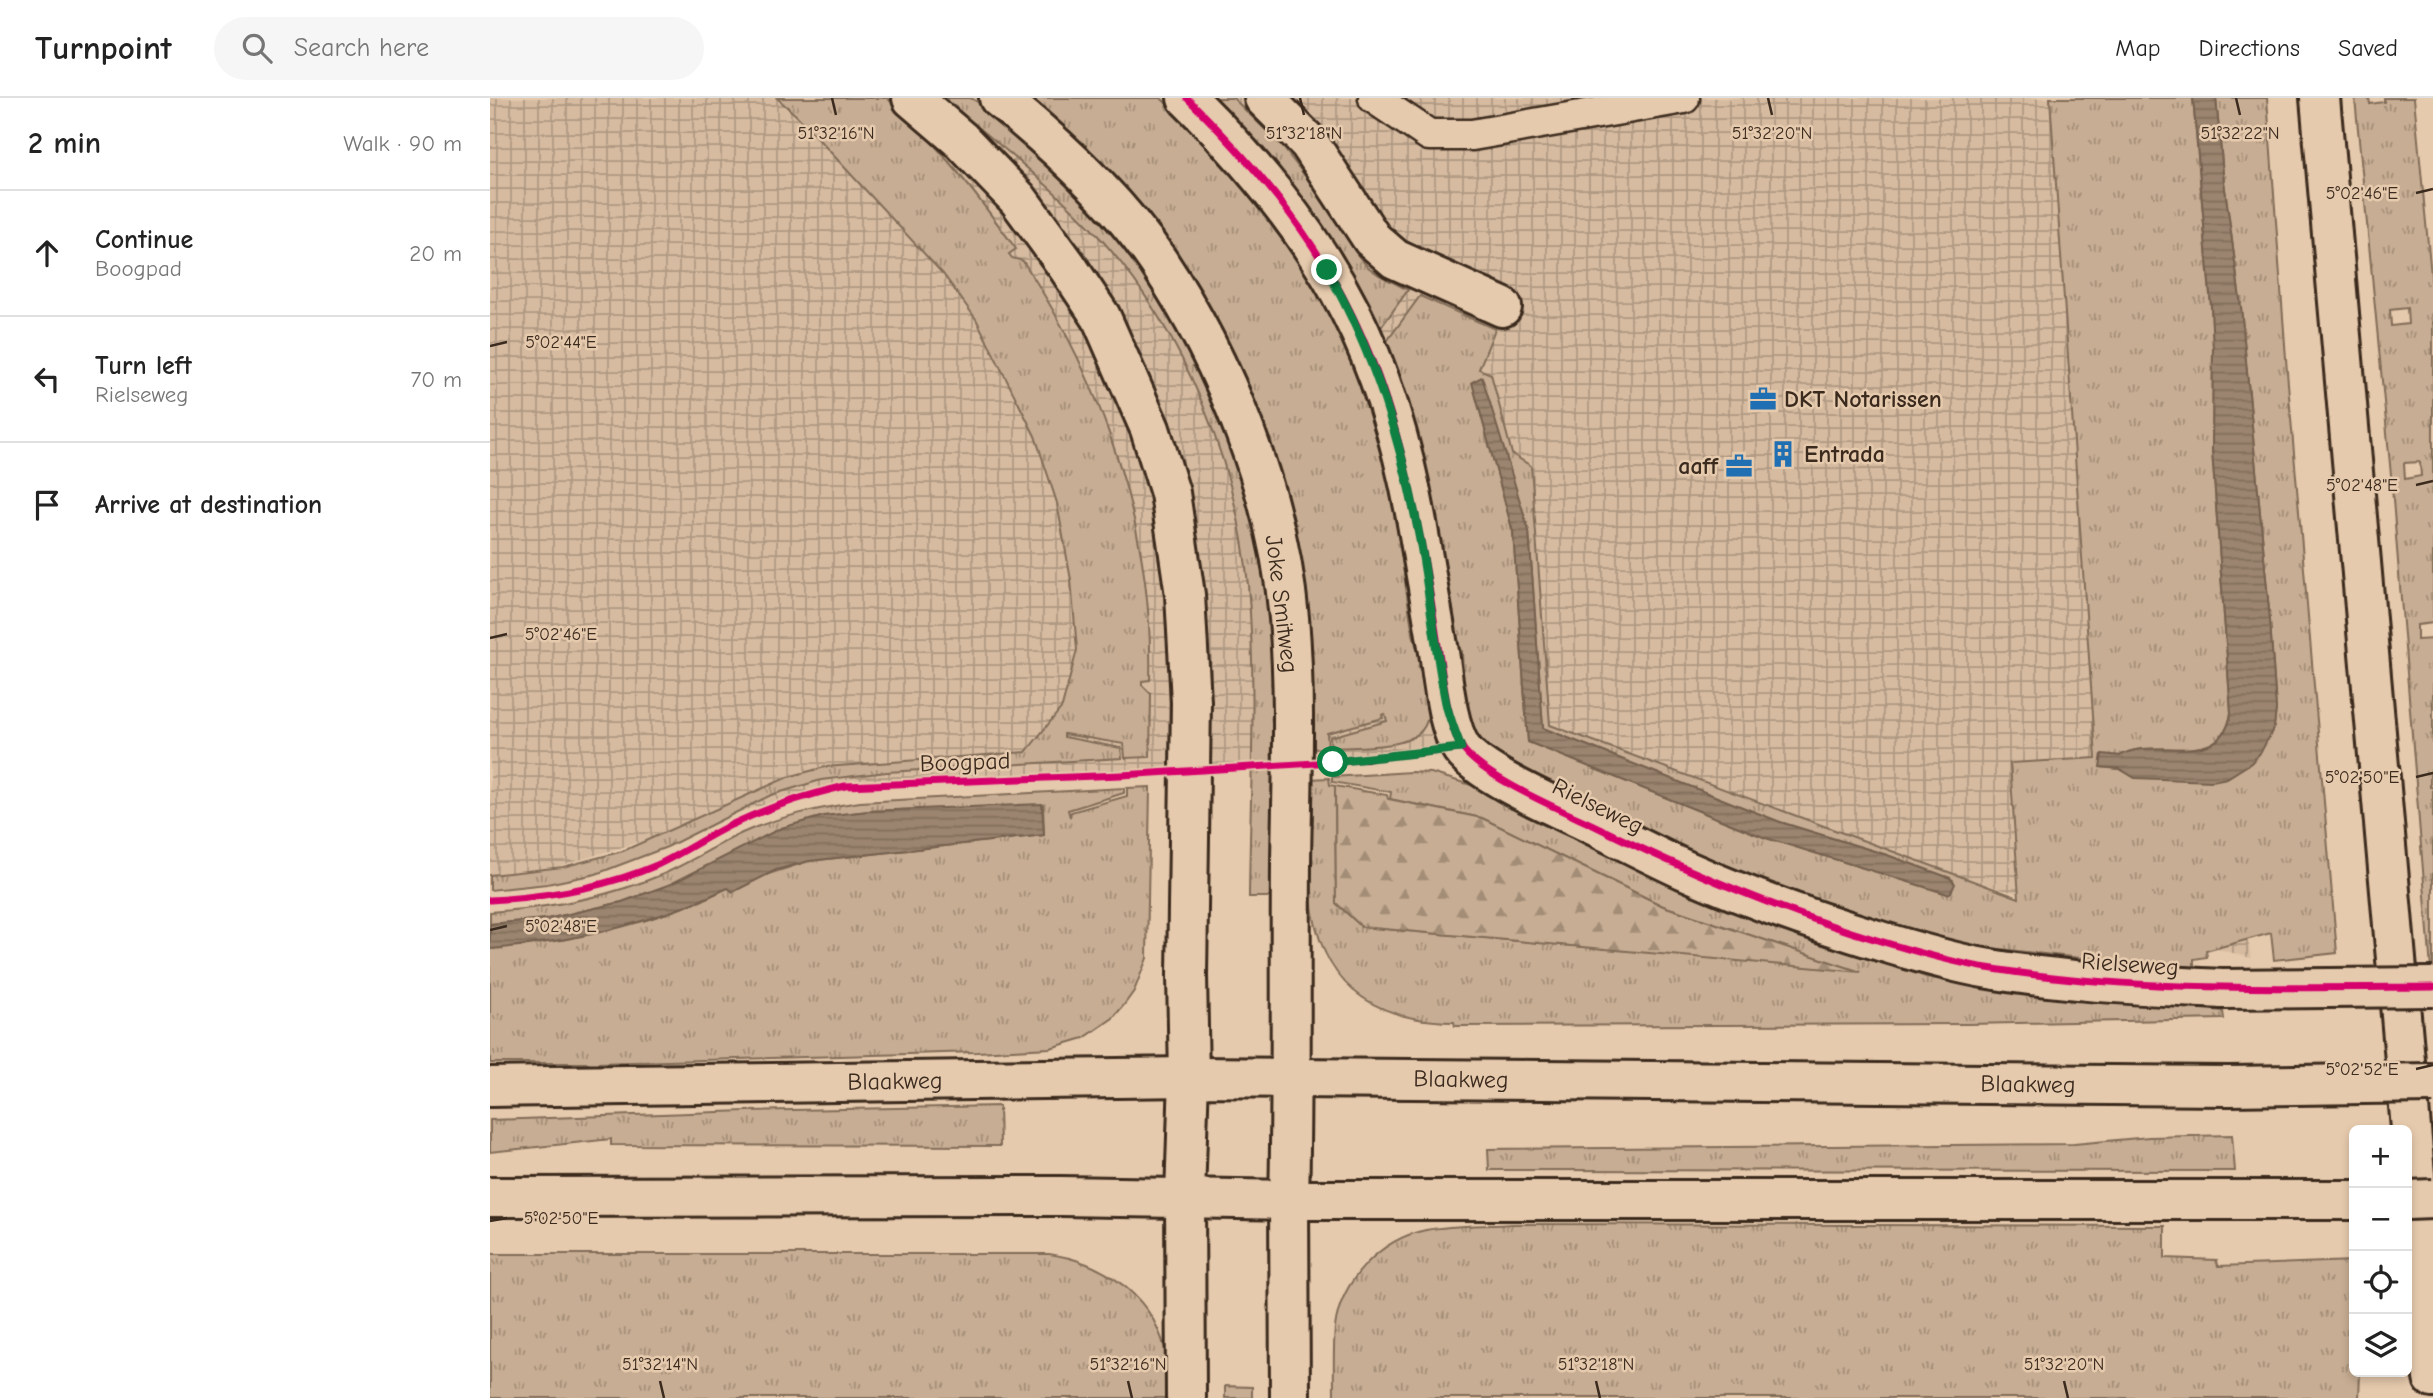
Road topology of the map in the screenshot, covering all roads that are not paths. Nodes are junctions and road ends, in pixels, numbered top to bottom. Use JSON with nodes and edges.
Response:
{"nodes":[{"id":1,"x":912,"y":98,"type":"edge"},
{"id":2,"x":999,"y":98,"type":"edge"},
{"id":3,"x":1187,"y":98,"type":"edge"},
{"id":4,"x":1264,"y":98,"type":"edge"},
{"id":5,"x":1374,"y":98,"type":"edge"},
{"id":6,"x":1684,"y":98,"type":"edge"},
{"id":7,"x":2320,"y":98,"type":"edge"},
{"id":8,"x":1502,"y":307,"type":"dead end"},
{"id":9,"x":2433,"y":987,"type":"edge"},
{"id":10,"x":1189,"y":1077,"type":"junction"},
{"id":11,"x":1292,"y":1078,"type":"junction"},
{"id":12,"x":2433,"y":1083,"type":"edge"},
{"id":13,"x":490,"y":1087,"type":"edge"},
{"id":14,"x":1185,"y":1196,"type":"junction"},
{"id":15,"x":490,"y":1197,"type":"edge"},
{"id":16,"x":2412,"y":1199,"type":"edge"},
{"id":17,"x":2433,"y":1199,"type":"edge"},
{"id":18,"x":1289,"y":1200,"type":"junction"},
{"id":19,"x":2349,"y":1200,"type":"edge"},
{"id":20,"x":2427,"y":1300,"type":"junction"},
{"id":21,"x":2433,"y":1378,"type":"edge"},
{"id":22,"x":1186,"y":1398,"type":"edge"},
{"id":23,"x":1290,"y":1398,"type":"edge"},
{"id":24,"x":2413,"y":1398,"type":"edge"}],
"edges":[{"from":1,"to":10,"type":"main road"},
{"from":2,"to":11,"type":"main road","name":"Joke Smitweg"},
{"from":3,"to":9,"type":"main road","name":"Rielseweg","bridge":true},
{"from":4,"to":8,"type":"main road"},
{"from":5,"to":6,"type":"lane"},
{"from":7,"to":20,"type":"main road"},
{"from":10,"to":11,"type":"main road","name":"Blaakweg"},
{"from":10,"to":13,"type":"main road","name":"Blaakweg"},
{"from":10,"to":14,"type":"main road"},
{"from":11,"to":12,"type":"main road","name":"Blaakweg","bridge":true},
{"from":11,"to":18,"type":"main road","name":"Joke Smitweg"},
{"from":14,"to":15,"type":"main road"},
{"from":14,"to":18,"type":"main road"},
{"from":14,"to":22,"type":"main road"},
{"from":16,"to":17,"type":"main road","bridge":true},
{"from":18,"to":19,"type":"main road"},
{"from":18,"to":23,"type":"main road","name":"Joke Smitweg"},
{"from":20,"to":21,"type":"main road"},
{"from":20,"to":24,"type":"main road"}]}
